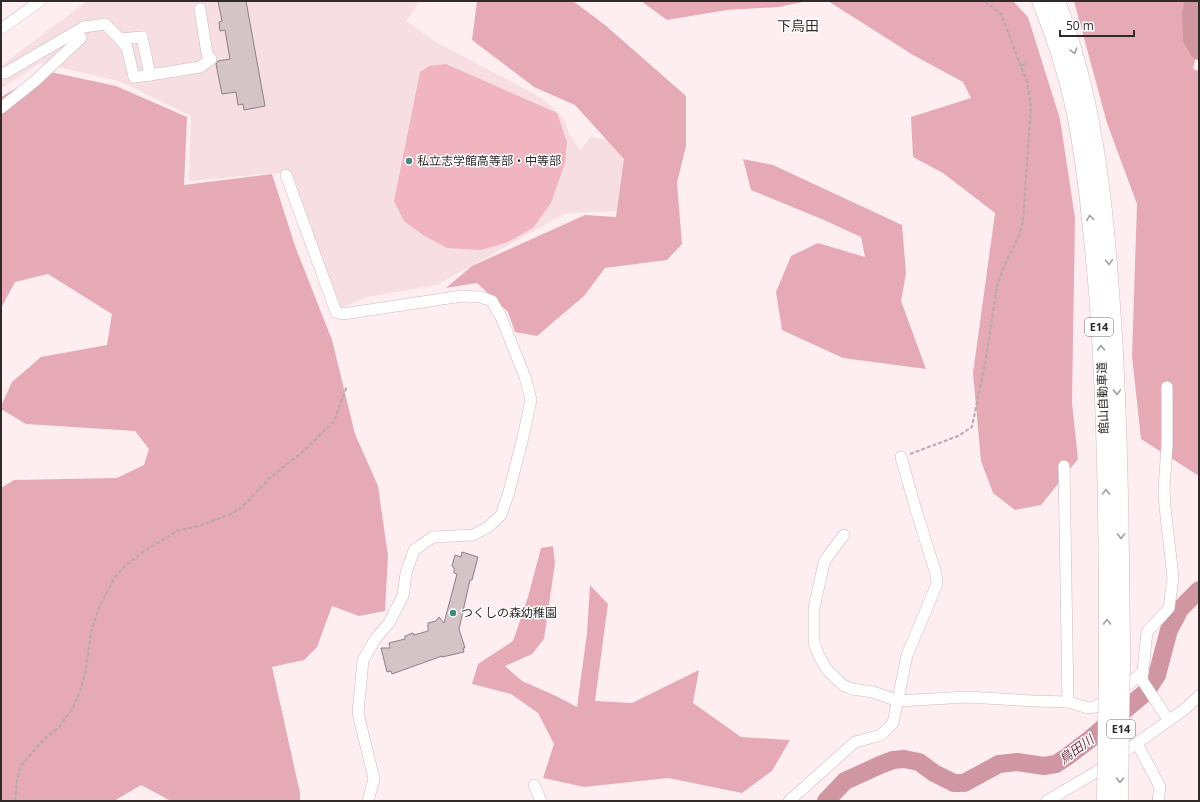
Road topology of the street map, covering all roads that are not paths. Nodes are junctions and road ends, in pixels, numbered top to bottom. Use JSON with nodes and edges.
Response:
{"nodes":[{"id":1,"x":40,"y":1,"type":"edge"},
{"id":2,"x":1040,"y":1,"type":"edge"},
{"id":3,"x":1057,"y":1,"type":"edge"},
{"id":4,"x":200,"y":9,"type":"dead end"},
{"id":5,"x":1,"y":29,"type":"edge"},
{"id":6,"x":81,"y":38,"type":"dead end"},
{"id":7,"x":120,"y":38,"type":"junction"},
{"id":8,"x":1,"y":73,"type":"edge"},
{"id":9,"x":150,"y":75,"type":"junction"},
{"id":10,"x":1,"y":108,"type":"edge"},
{"id":11,"x":286,"y":175,"type":"dead end"},
{"id":12,"x":1167,"y":386,"type":"dead end"},
{"id":13,"x":901,"y":457,"type":"road end"},
{"id":14,"x":1064,"y":466,"type":"dead end"},
{"id":15,"x":844,"y":535,"type":"dead end"},
{"id":16,"x":1115,"y":659,"type":"junction"},
{"id":17,"x":1143,"y":672,"type":"junction"},
{"id":18,"x":1199,"y":696,"type":"edge"},
{"id":19,"x":898,"y":701,"type":"junction"},
{"id":20,"x":1068,"y":702,"type":"junction"},
{"id":21,"x":1169,"y":721,"type":"junction"},
{"id":22,"x":1137,"y":744,"type":"junction"},
{"id":23,"x":534,"y":785,"type":"dead end"},
{"id":24,"x":1050,"y":800,"type":"edge"},
{"id":25,"x":368,"y":801,"type":"edge"},
{"id":26,"x":541,"y":801,"type":"edge"},
{"id":27,"x":789,"y":801,"type":"edge"},
{"id":28,"x":1105,"y":801,"type":"edge"},
{"id":29,"x":1120,"y":801,"type":"edge"},
{"id":30,"x":1158,"y":801,"type":"edge"}],
"edges":[{"from":1,"to":5,"type":"street"},
{"from":16,"to":2,"type":"highway","name":"館山自動車道","number":"E14","one_way":true},
{"from":3,"to":16,"type":"highway","name":"館山自動車道","number":"E14","one_way":true},
{"from":4,"to":9,"type":"street"},
{"from":6,"to":10,"type":"street"},
{"from":7,"to":8,"type":"street"},
{"from":7,"to":9,"type":"street"},
{"from":7,"to":9,"type":"street"},
{"from":11,"to":25,"type":"street"},
{"from":12,"to":17,"type":"street"},
{"from":13,"to":19,"type":"street"},
{"from":14,"to":20,"type":"street"},
{"from":15,"to":19,"type":"street"},
{"from":16,"to":28,"type":"highway","name":"館山自動車道","number":"E14","bridge":true},
{"from":16,"to":29,"type":"highway","name":"館山自動車道","number":"E14","one_way":true,"bridge":true},
{"from":17,"to":20,"type":"street"},
{"from":17,"to":21,"type":"street"},
{"from":18,"to":21,"type":"street"},
{"from":19,"to":20,"type":"street"},
{"from":19,"to":27,"type":"street"},
{"from":21,"to":22,"type":"street"},
{"from":22,"to":24,"type":"street"},
{"from":22,"to":30,"type":"street"},
{"from":23,"to":26,"type":"street"}]}
